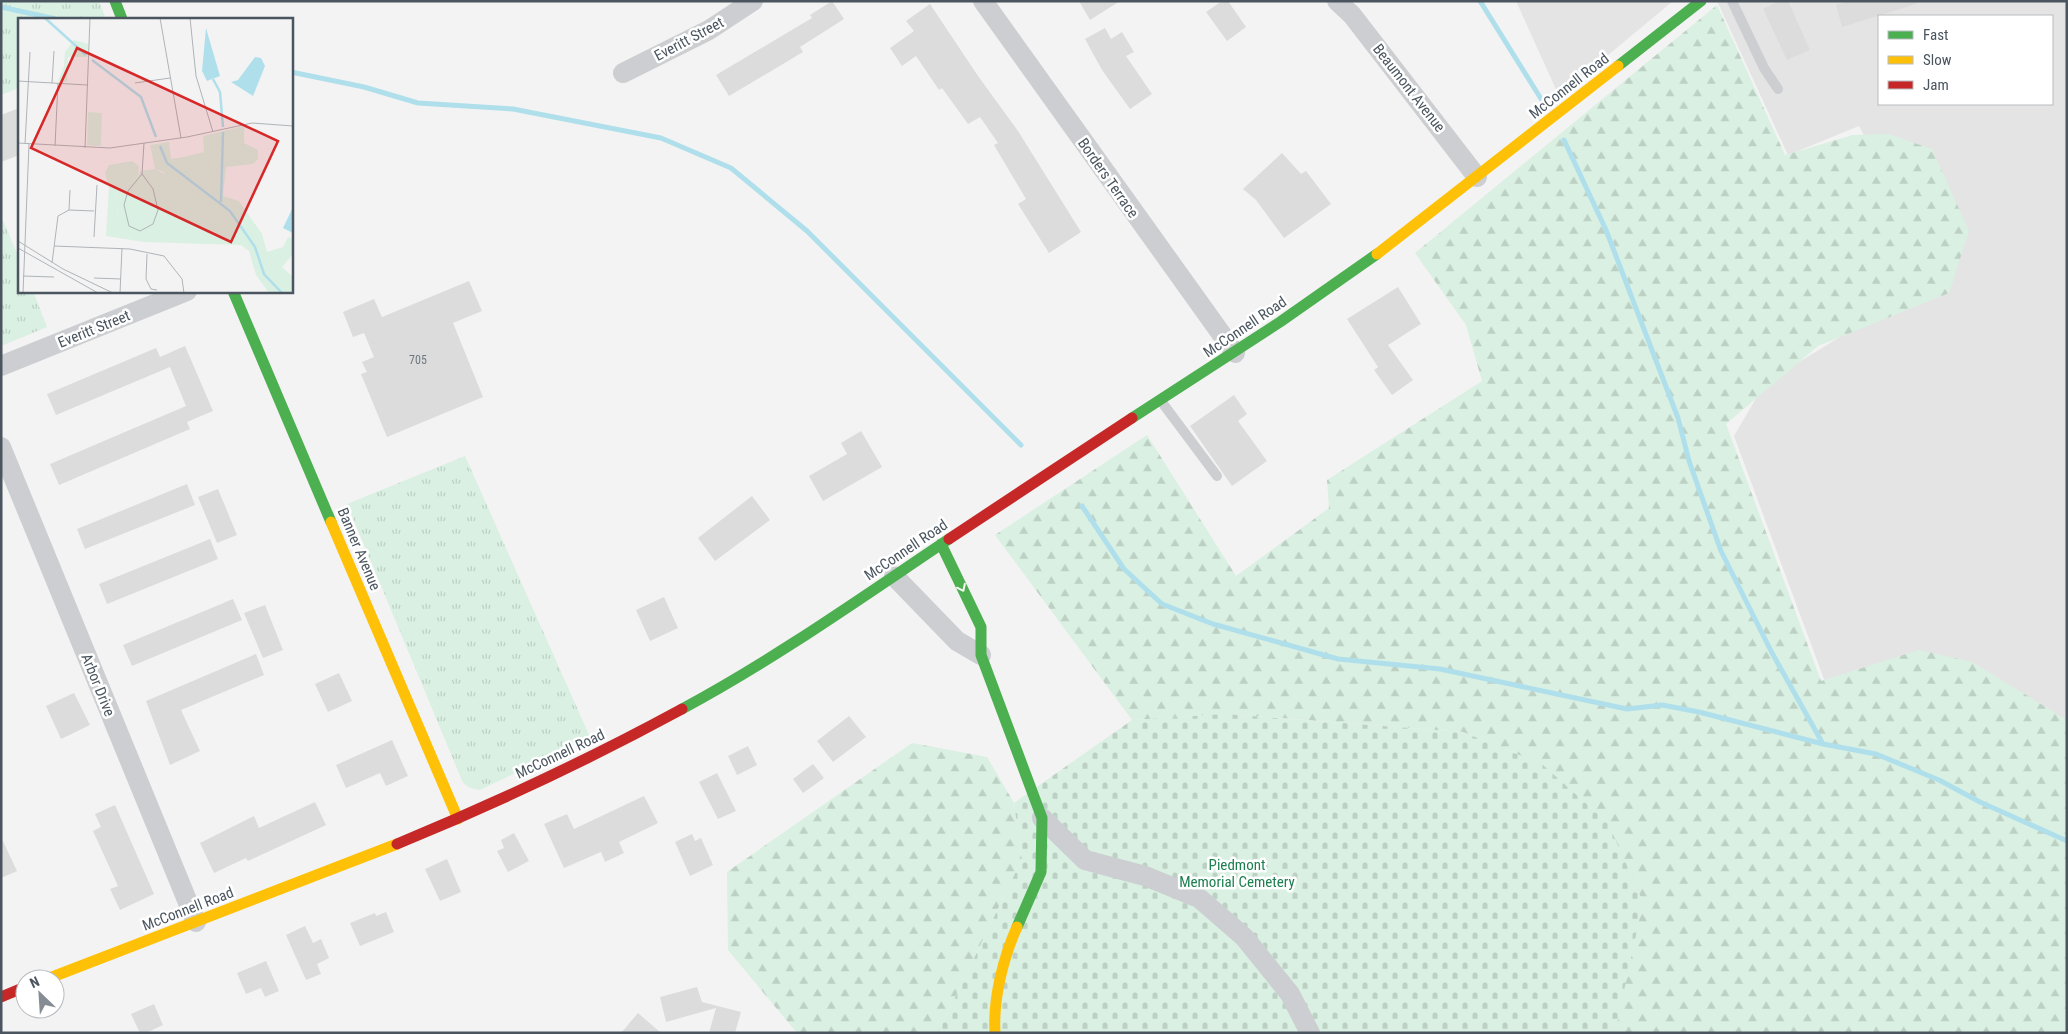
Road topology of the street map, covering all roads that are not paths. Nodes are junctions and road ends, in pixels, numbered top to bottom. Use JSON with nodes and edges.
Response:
{"nodes":[{"id":1,"x":115,"y":1,"type":"edge"},
{"id":2,"x":752,"y":1,"type":"edge"},
{"id":3,"x":983,"y":1,"type":"edge"},
{"id":4,"x":1337,"y":1,"type":"edge"},
{"id":5,"x":1701,"y":1,"type":"edge"},
{"id":6,"x":1732,"y":1,"type":"edge"},
{"id":7,"x":122,"y":18,"type":"edge"},
{"id":8,"x":623,"y":73,"type":"dead end"},
{"id":9,"x":1778,"y":89,"type":"dead end"},
{"id":10,"x":1478,"y":177,"type":"junction"},
{"id":11,"x":185,"y":292,"type":"edge"},
{"id":12,"x":233,"y":292,"type":"edge"},
{"id":13,"x":1235,"y":353,"type":"junction"},
{"id":14,"x":1,"y":366,"type":"edge"},
{"id":15,"x":1160,"y":400,"type":"junction"},
{"id":16,"x":1,"y":447,"type":"edge"},
{"id":17,"x":1217,"y":476,"type":"dead end"},
{"id":18,"x":941,"y":544,"type":"junction"},
{"id":19,"x":894,"y":576,"type":"junction"},
{"id":20,"x":981,"y":655,"type":"junction"},
{"id":21,"x":1042,"y":818,"type":"junction"},
{"id":22,"x":458,"y":819,"type":"junction"},
{"id":23,"x":196,"y":922,"type":"junction"},
{"id":24,"x":65,"y":972,"type":"edge"},
{"id":25,"x":15,"y":992,"type":"edge"},
{"id":26,"x":1,"y":997,"type":"edge"},
{"id":27,"x":995,"y":1033,"type":"edge"},
{"id":28,"x":1310,"y":1033,"type":"edge"}],
"edges":[{"from":1,"to":7,"type":"street"},
{"from":2,"to":8,"type":"street","name":"Everitt Street"},
{"from":3,"to":13,"type":"street","name":"Borders Terrace"},
{"from":4,"to":10,"type":"street","name":"Beaumont Avenue"},
{"from":5,"to":10,"type":"street","name":"McConnell Road"},
{"from":6,"to":9,"type":"lane"},
{"from":10,"to":13,"type":"street","name":"McConnell Road"},
{"from":11,"to":14,"type":"street","name":"Everitt Street"},
{"from":12,"to":22,"type":"street","name":"Banner Avenue"},
{"from":13,"to":15,"type":"street","name":"McConnell Road"},
{"from":15,"to":17,"type":"lane"},
{"from":15,"to":18,"type":"street","name":"McConnell Road"},
{"from":16,"to":23,"type":"street","name":"Arbor Drive"},
{"from":18,"to":19,"type":"street","name":"McConnell Road"},
{"from":18,"to":20,"type":"street","one_way":true},
{"from":19,"to":20,"type":"street"},
{"from":19,"to":22,"type":"street","name":"McConnell Road"},
{"from":20,"to":21,"type":"street"},
{"from":21,"to":27,"type":"street"},
{"from":21,"to":28,"type":"street"},
{"from":22,"to":23,"type":"street","name":"McConnell Road"},
{"from":23,"to":24,"type":"street","name":"McConnell Road"},
{"from":25,"to":26,"type":"street"}]}
